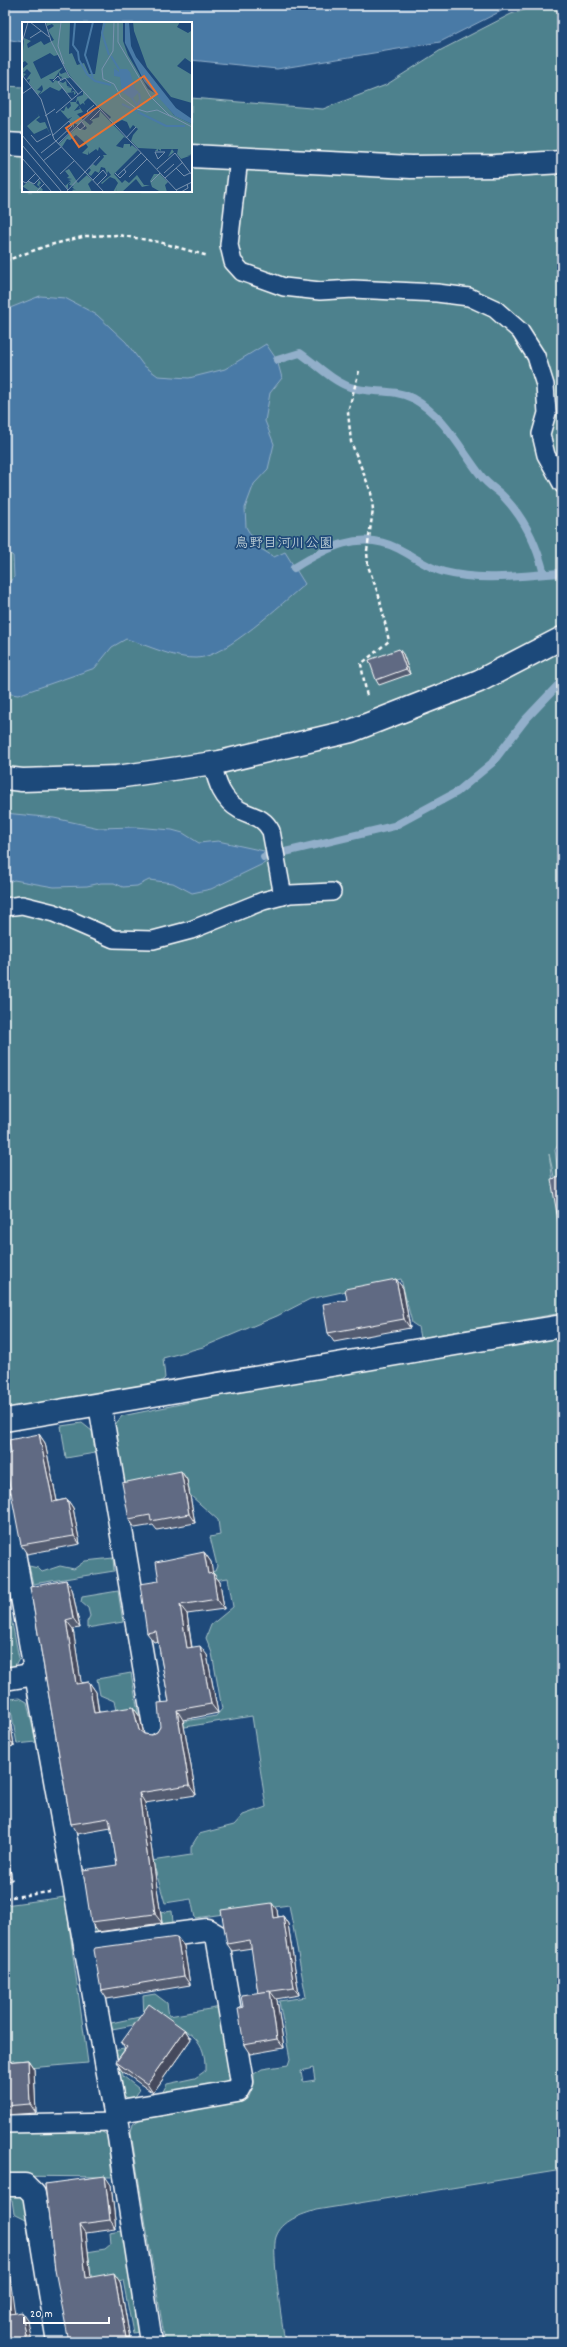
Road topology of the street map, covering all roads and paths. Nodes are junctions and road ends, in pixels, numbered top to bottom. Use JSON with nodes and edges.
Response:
{"nodes":[{"id":1,"x":5,"y":144,"type":"edge"},
{"id":2,"x":22,"y":145,"type":"edge"},
{"id":3,"x":192,"y":156,"type":"edge"},
{"id":4,"x":239,"y":158,"type":"junction"},
{"id":5,"x":562,"y":162,"type":"edge"},
{"id":6,"x":5,"y":261,"type":"edge"},
{"id":7,"x":234,"y":262,"type":"junction"},
{"id":8,"x":359,"y":371,"type":"dead end"},
{"id":9,"x":562,"y":484,"type":"edge"},
{"id":10,"x":562,"y":638,"type":"edge"},
{"id":11,"x":372,"y":723,"type":"junction"},
{"id":12,"x":212,"y":763,"type":"junction"},
{"id":13,"x":5,"y":778,"type":"edge"},
{"id":14,"x":332,"y":892,"type":"dead end"},
{"id":15,"x":283,"y":896,"type":"junction"},
{"id":16,"x":5,"y":907,"type":"edge"},
{"id":17,"x":562,"y":1326,"type":"edge"},
{"id":18,"x":100,"y":1405,"type":"junction"},
{"id":19,"x":5,"y":1420,"type":"edge"},
{"id":20,"x":5,"y":1503,"type":"edge"},
{"id":21,"x":36,"y":1674,"type":"junction"},
{"id":22,"x":5,"y":1680,"type":"edge"},
{"id":23,"x":154,"y":1732,"type":"edge"},
{"id":24,"x":74,"y":1888,"type":"junction"},
{"id":25,"x":5,"y":1898,"type":"edge"},
{"id":26,"x":85,"y":1946,"type":"junction"},
{"id":27,"x":115,"y":2117,"type":"junction"},
{"id":28,"x":5,"y":2124,"type":"edge"},
{"id":29,"x":5,"y":2185,"type":"edge"},
{"id":30,"x":58,"y":2342,"type":"edge"},
{"id":31,"x":151,"y":2342,"type":"edge"}],
"edges":[{"from":1,"to":2,"type":"street"},
{"from":3,"to":4,"type":"street"},
{"from":4,"to":5,"type":"street"},
{"from":4,"to":7,"type":"lane"},
{"from":6,"to":7,"type":"path"},
{"from":7,"to":9,"type":"lane"},
{"from":8,"to":11,"type":"path"},
{"from":10,"to":11,"type":"street"},
{"from":11,"to":12,"type":"street"},
{"from":12,"to":13,"type":"street"},
{"from":12,"to":15,"type":"lane"},
{"from":14,"to":15,"type":"lane"},
{"from":15,"to":16,"type":"lane"},
{"from":17,"to":18,"type":"street"},
{"from":18,"to":19,"type":"street"},
{"from":18,"to":23,"type":"street"},
{"from":20,"to":21,"type":"street"},
{"from":21,"to":22,"type":"street"},
{"from":21,"to":24,"type":"street"},
{"from":24,"to":25,"type":"path"},
{"from":24,"to":26,"type":"street"},
{"from":26,"to":27,"type":"street"},
{"from":26,"to":27,"type":"street"},
{"from":27,"to":28,"type":"lane"},
{"from":27,"to":31,"type":"street"},
{"from":29,"to":30,"type":"street"}]}
